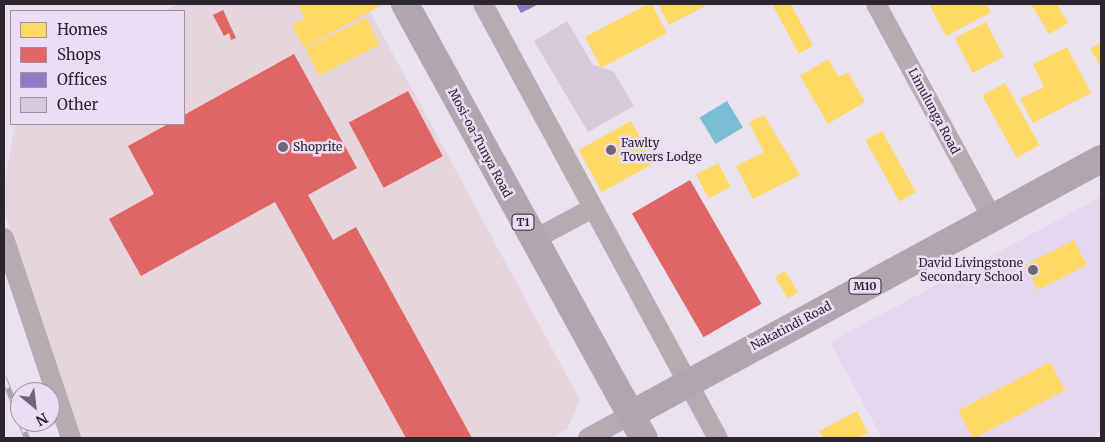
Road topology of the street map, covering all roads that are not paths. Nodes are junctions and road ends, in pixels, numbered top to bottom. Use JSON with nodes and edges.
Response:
{"nodes":[{"id":1,"x":405,"y":4,"type":"edge"},
{"id":2,"x":484,"y":4,"type":"edge"},
{"id":3,"x":876,"y":4,"type":"edge"},
{"id":4,"x":1101,"y":159,"type":"edge"},
{"id":5,"x":593,"y":208,"type":"junction"},
{"id":6,"x":992,"y":218,"type":"junction"},
{"id":7,"x":4,"y":238,"type":"edge"},
{"id":8,"x":533,"y":240,"type":"junction"},
{"id":9,"x":686,"y":382,"type":"junction"},
{"id":10,"x":630,"y":414,"type":"junction"},
{"id":11,"x":71,"y":438,"type":"edge"},
{"id":12,"x":588,"y":438,"type":"edge"},
{"id":13,"x":644,"y":438,"type":"edge"},
{"id":14,"x":718,"y":438,"type":"edge"}],
"edges":[{"from":1,"to":8,"type":"highway","name":"Mosi-oa-Tunya Road","number":"T1"},
{"from":2,"to":5,"type":"street"},
{"from":3,"to":6,"type":"street","name":"Limulunga Road"},
{"from":4,"to":6,"type":"highway","name":"Nakatindi Road","number":"M10"},
{"from":5,"to":8,"type":"street"},
{"from":5,"to":9,"type":"street"},
{"from":6,"to":9,"type":"highway","name":"Nakatindi Road","number":"M10"},
{"from":7,"to":11,"type":"street"},
{"from":8,"to":10,"type":"highway","name":"Mosi-oa-Tunya Road","number":"T1"},
{"from":9,"to":10,"type":"highway","name":"Nakatindi Road","number":"M10"},
{"from":9,"to":14,"type":"street"},
{"from":10,"to":12,"type":"street","name":"Nakatindi Road"},
{"from":10,"to":13,"type":"highway","name":"Mosi-oa-Tunya Road","number":"T1"}]}
